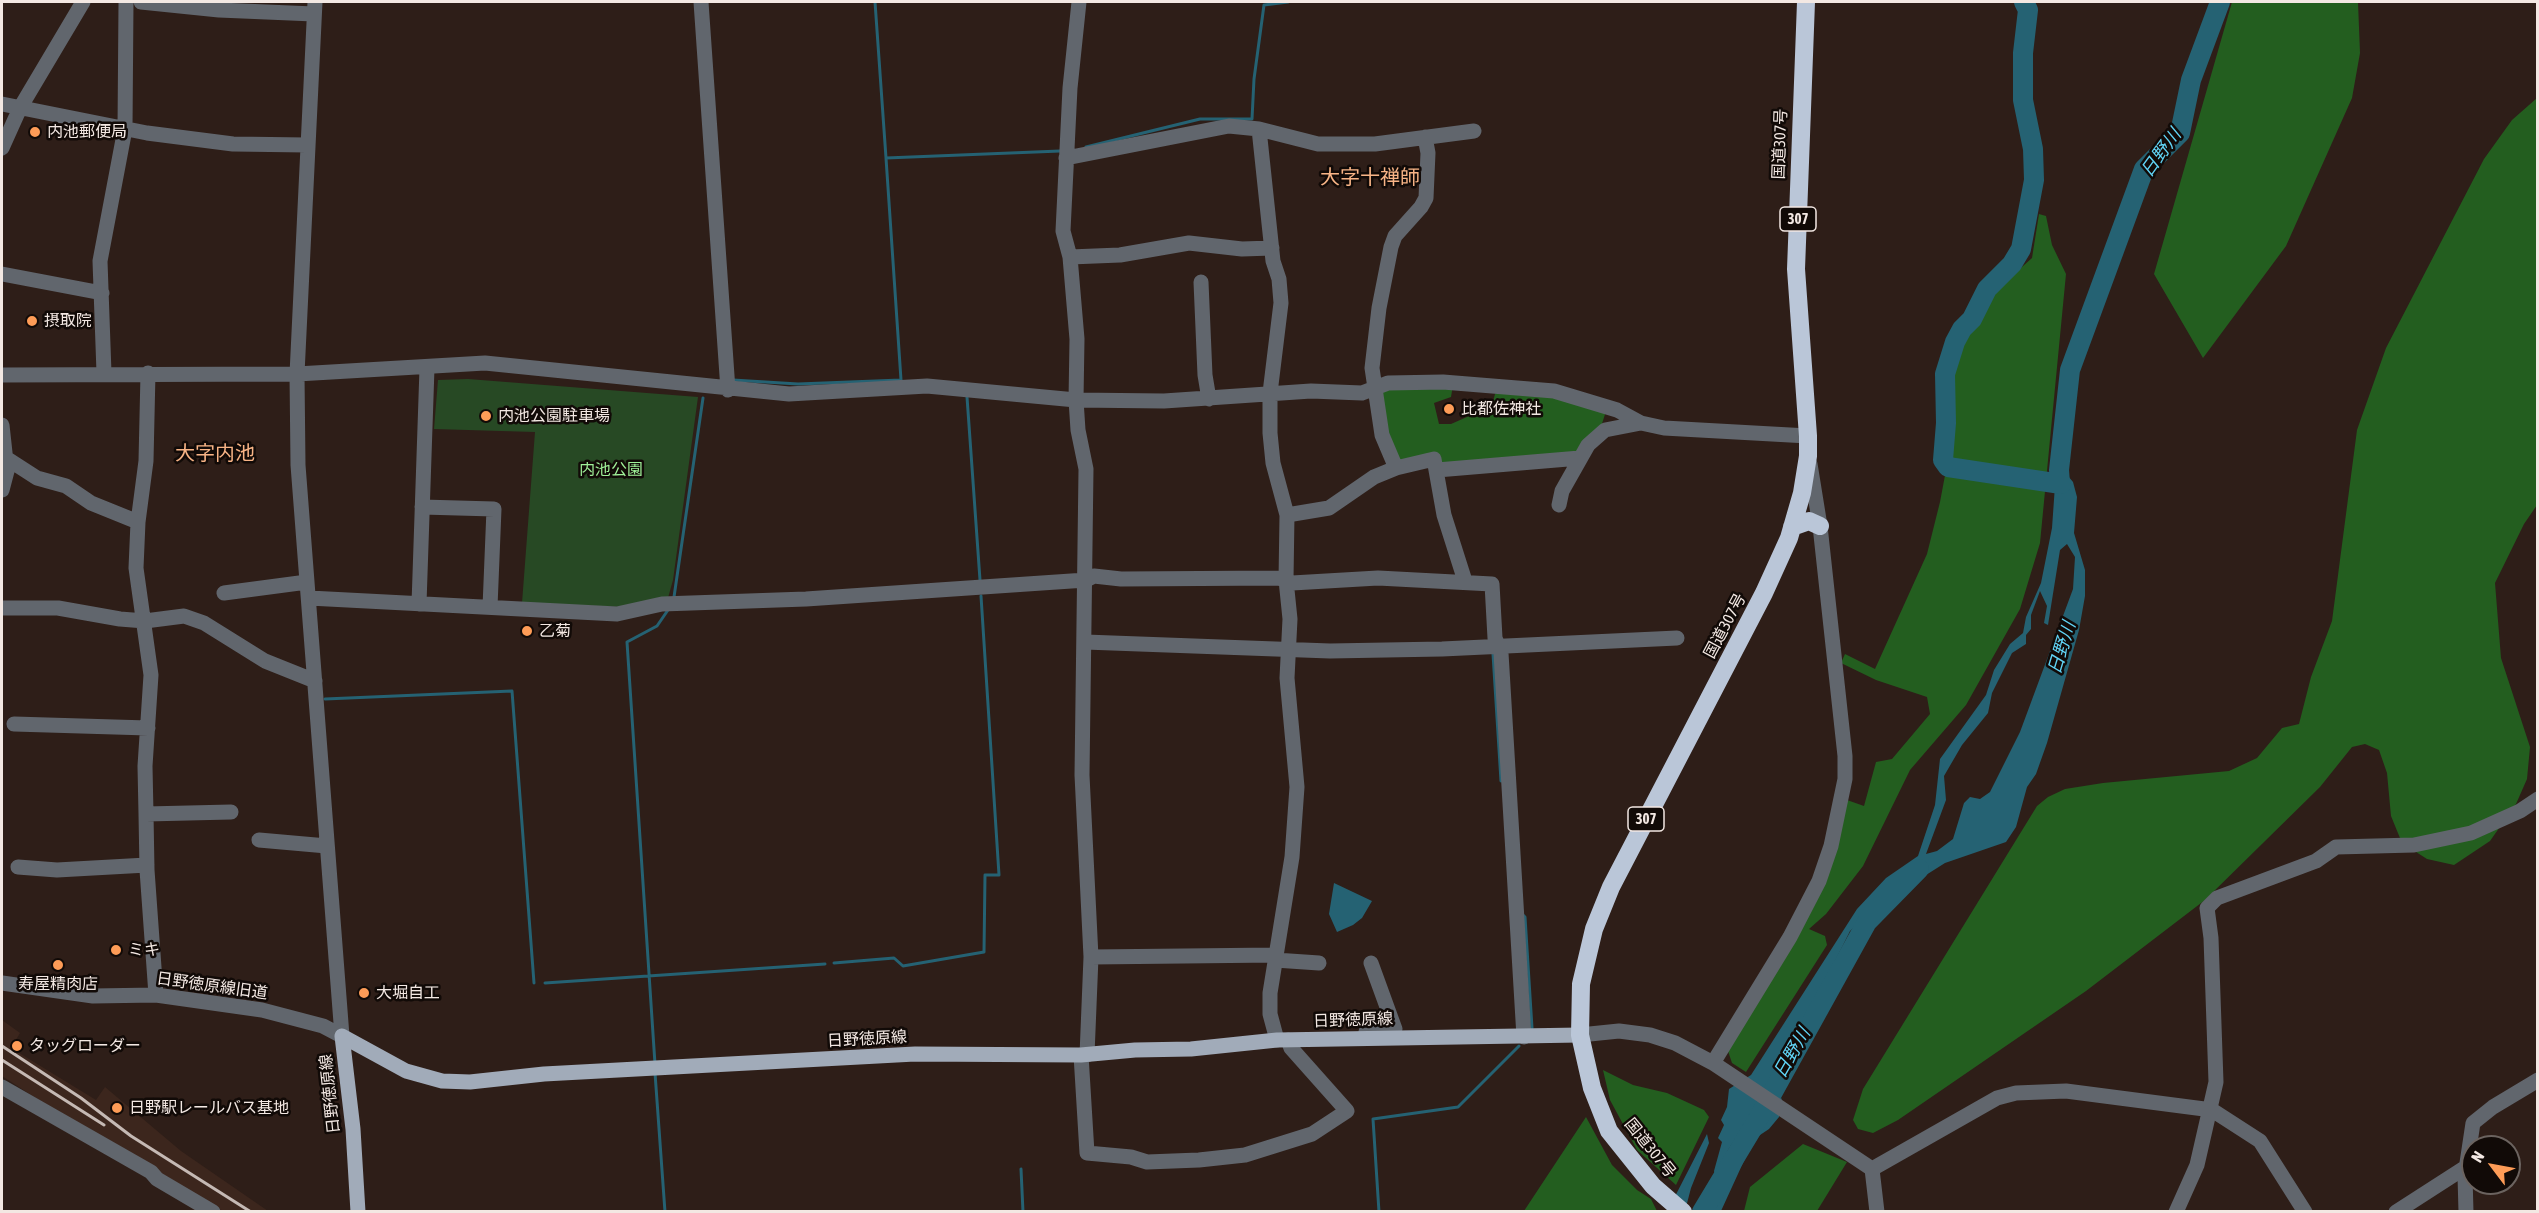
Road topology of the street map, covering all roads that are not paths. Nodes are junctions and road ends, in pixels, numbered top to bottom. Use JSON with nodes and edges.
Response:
{"nodes":[{"id":1,"x":83,"y":2,"type":"edge"},
{"id":2,"x":126,"y":2,"type":"edge"},
{"id":3,"x":141,"y":2,"type":"edge"},
{"id":4,"x":701,"y":2,"type":"edge"},
{"id":5,"x":1079,"y":2,"type":"edge"},
{"id":6,"x":1806,"y":2,"type":"edge"},
{"id":7,"x":220,"y":6,"type":"edge"},
{"id":8,"x":315,"y":8,"type":"edge"},
{"id":9,"x":2,"y":104,"type":"edge"},
{"id":10,"x":20,"y":108,"type":"junction"},
{"id":11,"x":125,"y":129,"type":"junction"},
{"id":12,"x":1259,"y":129,"type":"junction"},
{"id":13,"x":1474,"y":131,"type":"dead end"},
{"id":14,"x":1425,"y":137,"type":"junction"},
{"id":15,"x":307,"y":145,"type":"junction"},
{"id":16,"x":2,"y":148,"type":"edge"},
{"id":17,"x":1066,"y":158,"type":"junction"},
{"id":18,"x":1272,"y":248,"type":"junction"},
{"id":19,"x":1070,"y":257,"type":"junction"},
{"id":20,"x":2,"y":274,"type":"edge"},
{"id":21,"x":1201,"y":282,"type":"dead end"},
{"id":22,"x":102,"y":293,"type":"junction"},
{"id":23,"x":427,"y":368,"type":"junction"},
{"id":24,"x":148,"y":373,"type":"junction"},
{"id":25,"x":104,"y":374,"type":"junction"},
{"id":26,"x":297,"y":374,"type":"junction"},
{"id":27,"x":2,"y":375,"type":"edge"},
{"id":28,"x":1375,"y":389,"type":"junction"},
{"id":29,"x":728,"y":390,"type":"junction"},
{"id":30,"x":1270,"y":393,"type":"junction"},
{"id":31,"x":1209,"y":399,"type":"junction"},
{"id":32,"x":1076,"y":400,"type":"junction"},
{"id":33,"x":1641,"y":423,"type":"junction"},
{"id":34,"x":2,"y":425,"type":"edge"},
{"id":35,"x":1808,"y":436,"type":"junction"},
{"id":36,"x":1808,"y":456,"type":"junction"},
{"id":37,"x":6,"y":458,"type":"junction"},
{"id":38,"x":1580,"y":458,"type":"junction"},
{"id":39,"x":1396,"y":468,"type":"junction"},
{"id":40,"x":1437,"y":470,"type":"junction"},
{"id":41,"x":2,"y":490,"type":"edge"},
{"id":42,"x":1559,"y":505,"type":"dead end"},
{"id":43,"x":423,"y":507,"type":"junction"},
{"id":44,"x":1287,"y":515,"type":"junction"},
{"id":45,"x":138,"y":522,"type":"junction"},
{"id":46,"x":1820,"y":526,"type":"junction"},
{"id":47,"x":1792,"y":527,"type":"junction"},
{"id":48,"x":1086,"y":580,"type":"junction"},
{"id":49,"x":1286,"y":580,"type":"junction"},
{"id":50,"x":1465,"y":581,"type":"junction"},
{"id":51,"x":307,"y":582,"type":"junction"},
{"id":52,"x":224,"y":593,"type":"dead end"},
{"id":53,"x":309,"y":598,"type":"junction"},
{"id":54,"x":419,"y":604,"type":"junction"},
{"id":55,"x":490,"y":607,"type":"junction"},
{"id":56,"x":2,"y":608,"type":"edge"},
{"id":57,"x":145,"y":621,"type":"junction"},
{"id":58,"x":1677,"y":638,"type":"dead end"},
{"id":59,"x":1085,"y":642,"type":"junction"},
{"id":60,"x":1498,"y":645,"type":"junction"},
{"id":61,"x":1289,"y":649,"type":"junction"},
{"id":62,"x":315,"y":681,"type":"junction"},
{"id":63,"x":14,"y":724,"type":"dead end"},
{"id":64,"x":148,"y":728,"type":"junction"},
{"id":65,"x":2538,"y":800,"type":"edge"},
{"id":66,"x":231,"y":812,"type":"dead end"},
{"id":67,"x":146,"y":814,"type":"junction"},
{"id":68,"x":259,"y":840,"type":"dead end"},
{"id":69,"x":327,"y":846,"type":"junction"},
{"id":70,"x":147,"y":865,"type":"junction"},
{"id":71,"x":18,"y":867,"type":"dead end"},
{"id":72,"x":1091,"y":957,"type":"junction"},
{"id":73,"x":1275,"y":957,"type":"junction"},
{"id":74,"x":1319,"y":963,"type":"dead end"},
{"id":75,"x":1371,"y":963,"type":"dead end"},
{"id":76,"x":2,"y":983,"type":"edge"},
{"id":77,"x":156,"y":995,"type":"junction"},
{"id":78,"x":1580,"y":1035,"type":"junction"},
{"id":79,"x":342,"y":1036,"type":"junction"},
{"id":80,"x":1524,"y":1037,"type":"junction"},
{"id":81,"x":1365,"y":1038,"type":"junction"},
{"id":82,"x":1283,"y":1040,"type":"junction"},
{"id":83,"x":1084,"y":1055,"type":"junction"},
{"id":84,"x":1713,"y":1063,"type":"junction"},
{"id":85,"x":2538,"y":1080,"type":"edge"},
{"id":86,"x":2,"y":1087,"type":"edge"},
{"id":87,"x":2212,"y":1110,"type":"junction"},
{"id":88,"x":2472,"y":1135,"type":"edge"},
{"id":89,"x":1872,"y":1169,"type":"junction"},
{"id":90,"x":2461,"y":1170,"type":"edge"},
{"id":91,"x":2466,"y":1195,"type":"edge"},
{"id":92,"x":213,"y":1212,"type":"edge"},
{"id":93,"x":358,"y":1212,"type":"edge"},
{"id":94,"x":1683,"y":1212,"type":"edge"},
{"id":95,"x":1877,"y":1212,"type":"edge"},
{"id":96,"x":2176,"y":1212,"type":"edge"},
{"id":97,"x":2305,"y":1212,"type":"edge"},
{"id":98,"x":2396,"y":1212,"type":"edge"},
{"id":99,"x":2466,"y":1212,"type":"edge"}],
"edges":[{"from":1,"to":10,"type":"street"},
{"from":2,"to":11,"type":"street"},
{"from":3,"to":7,"type":"street"},
{"from":4,"to":29,"type":"street"},
{"from":5,"to":17,"type":"street"},
{"from":6,"to":35,"type":"highway","name":"国道307号","number":"307"},
{"from":7,"to":8,"type":"street"},
{"from":8,"to":15,"type":"street"},
{"from":9,"to":10,"type":"street"},
{"from":10,"to":11,"type":"street"},
{"from":10,"to":16,"type":"street"},
{"from":11,"to":15,"type":"street"},
{"from":11,"to":22,"type":"street"},
{"from":12,"to":14,"type":"street"},
{"from":12,"to":17,"type":"street"},
{"from":12,"to":18,"type":"street"},
{"from":13,"to":14,"type":"street"},
{"from":14,"to":28,"type":"street"},
{"from":15,"to":26,"type":"street"},
{"from":17,"to":19,"type":"street"},
{"from":18,"to":19,"type":"street"},
{"from":18,"to":30,"type":"street"},
{"from":19,"to":32,"type":"street"},
{"from":20,"to":22,"type":"street"},
{"from":21,"to":31,"type":"street"},
{"from":22,"to":25,"type":"street"},
{"from":23,"to":26,"type":"street"},
{"from":23,"to":29,"type":"street"},
{"from":23,"to":43,"type":"street"},
{"from":24,"to":25,"type":"street"},
{"from":24,"to":26,"type":"street"},
{"from":24,"to":45,"type":"street"},
{"from":25,"to":27,"type":"street"},
{"from":26,"to":51,"type":"street"},
{"from":28,"to":30,"type":"street"},
{"from":28,"to":33,"type":"street"},
{"from":28,"to":39,"type":"street"},
{"from":29,"to":32,"type":"street"},
{"from":30,"to":31,"type":"street"},
{"from":30,"to":44,"type":"street"},
{"from":31,"to":32,"type":"street"},
{"from":32,"to":48,"type":"street"},
{"from":33,"to":35,"type":"street"},
{"from":33,"to":38,"type":"street"},
{"from":34,"to":37,"type":"street"},
{"from":35,"to":36,"type":"highway","name":"国道307号","number":"307"},
{"from":36,"to":46,"type":"street"},
{"from":36,"to":47,"type":"highway","name":"国道307号","number":"307"},
{"from":37,"to":41,"type":"street"},
{"from":37,"to":45,"type":"street"},
{"from":38,"to":40,"type":"street"},
{"from":38,"to":42,"type":"street"},
{"from":39,"to":40,"type":"street"},
{"from":39,"to":44,"type":"street"},
{"from":40,"to":50,"type":"street"},
{"from":43,"to":54,"type":"street"},
{"from":43,"to":55,"type":"street"},
{"from":44,"to":49,"type":"street"},
{"from":45,"to":57,"type":"street"},
{"from":46,"to":47,"type":"highway"},
{"from":46,"to":84,"type":"street"},
{"from":47,"to":78,"type":"highway","name":"国道307号","number":"307"},
{"from":48,"to":49,"type":"street"},
{"from":48,"to":55,"type":"street"},
{"from":48,"to":59,"type":"street"},
{"from":49,"to":50,"type":"street"},
{"from":49,"to":61,"type":"street"},
{"from":50,"to":60,"type":"street"},
{"from":51,"to":52,"type":"street"},
{"from":51,"to":53,"type":"street"},
{"from":53,"to":54,"type":"street"},
{"from":53,"to":62,"type":"street"},
{"from":54,"to":55,"type":"street"},
{"from":56,"to":57,"type":"street"},
{"from":57,"to":62,"type":"street"},
{"from":57,"to":64,"type":"street"},
{"from":58,"to":60,"type":"street"},
{"from":59,"to":61,"type":"street"},
{"from":59,"to":72,"type":"street"},
{"from":60,"to":61,"type":"street"},
{"from":60,"to":80,"type":"street"},
{"from":61,"to":73,"type":"street"},
{"from":62,"to":69,"type":"street"},
{"from":63,"to":64,"type":"street"},
{"from":64,"to":67,"type":"street"},
{"from":65,"to":87,"type":"street"},
{"from":66,"to":67,"type":"street"},
{"from":67,"to":70,"type":"street"},
{"from":68,"to":69,"type":"street"},
{"from":69,"to":79,"type":"street"},
{"from":70,"to":71,"type":"street"},
{"from":70,"to":77,"type":"street"},
{"from":72,"to":73,"type":"street"},
{"from":72,"to":83,"type":"street"},
{"from":73,"to":74,"type":"street"},
{"from":73,"to":82,"type":"street"},
{"from":75,"to":81,"type":"street"},
{"from":76,"to":77,"type":"street","name":"日野徳原線旧道"},
{"from":77,"to":79,"type":"street","name":"日野徳原線旧道"},
{"from":78,"to":80,"type":"main road","name":"日野徳原線"},
{"from":78,"to":84,"type":"street"},
{"from":78,"to":94,"type":"highway","name":"国道307号","number":"307"},
{"from":79,"to":83,"type":"main road","name":"日野徳原線"},
{"from":79,"to":93,"type":"main road","name":"日野徳原線"},
{"from":80,"to":81,"type":"main road","name":"日野徳原線"},
{"from":81,"to":82,"type":"main road","name":"日野徳原線"},
{"from":82,"to":83,"type":"main road","name":"日野徳原線"},
{"from":82,"to":83,"type":"street"},
{"from":84,"to":89,"type":"street"},
{"from":85,"to":88,"type":"street"},
{"from":86,"to":92,"type":"street"},
{"from":87,"to":89,"type":"street"},
{"from":87,"to":96,"type":"street"},
{"from":87,"to":97,"type":"street"},
{"from":89,"to":95,"type":"street"},
{"from":90,"to":98,"type":"street"},
{"from":91,"to":99,"type":"street"}]}
